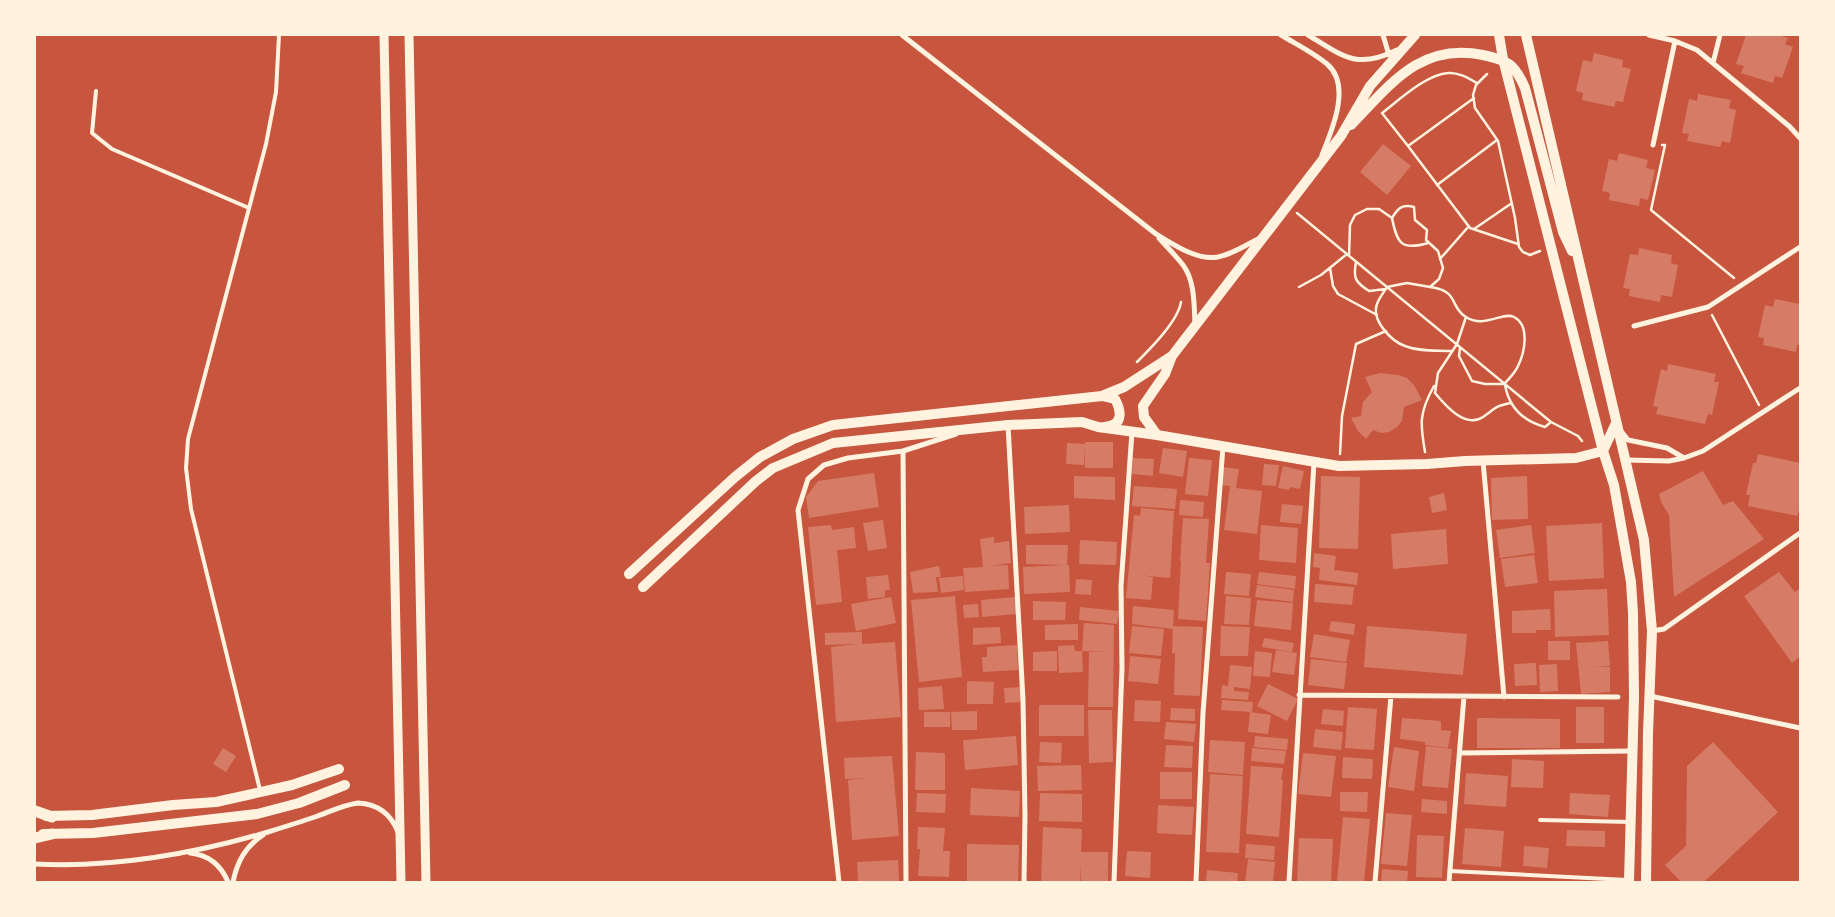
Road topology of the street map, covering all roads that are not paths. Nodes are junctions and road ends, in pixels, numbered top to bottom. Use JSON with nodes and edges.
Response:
{"nodes":[{"id":1,"x":280,"y":35,"type":"edge"},
{"id":2,"x":384,"y":35,"type":"edge"},
{"id":3,"x":409,"y":35,"type":"edge"},
{"id":4,"x":902,"y":35,"type":"edge"},
{"id":5,"x":1281,"y":35,"type":"edge"},
{"id":6,"x":1308,"y":35,"type":"edge"},
{"id":7,"x":1384,"y":35,"type":"edge"},
{"id":8,"x":1415,"y":35,"type":"edge"},
{"id":9,"x":1499,"y":35,"type":"edge"},
{"id":10,"x":1526,"y":35,"type":"edge"},
{"id":11,"x":1649,"y":35,"type":"edge"},
{"id":12,"x":1720,"y":35,"type":"edge"},
{"id":13,"x":1674,"y":41,"type":"junction"},
{"id":14,"x":1405,"y":47,"type":"junction"},
{"id":15,"x":1389,"y":55,"type":"junction"},
{"id":16,"x":1503,"y":59,"type":"junction"},
{"id":17,"x":1713,"y":63,"type":"junction"},
{"id":18,"x":96,"y":92,"type":"dead end"},
{"id":19,"x":1340,"y":136,"type":"junction"},
{"id":20,"x":1800,"y":138,"type":"edge"},
{"id":21,"x":1653,"y":145,"type":"road end"},
{"id":22,"x":1320,"y":162,"type":"junction"},
{"id":23,"x":249,"y":208,"type":"junction"},
{"id":24,"x":1156,"y":234,"type":"junction"},
{"id":25,"x":1266,"y":234,"type":"junction"},
{"id":26,"x":1800,"y":248,"type":"edge"},
{"id":27,"x":1578,"y":258,"type":"junction"},
{"id":28,"x":1196,"y":325,"type":"junction"},
{"id":29,"x":1634,"y":326,"type":"dead end"},
{"id":30,"x":1172,"y":356,"type":"junction"},
{"id":31,"x":1800,"y":388,"type":"edge"},
{"id":32,"x":1102,"y":396,"type":"junction"},
{"id":33,"x":1616,"y":423,"type":"junction"},
{"id":34,"x":1008,"y":425,"type":"junction"},
{"id":35,"x":1098,"y":427,"type":"junction"},
{"id":36,"x":975,"y":428,"type":"junction"},
{"id":37,"x":1132,"y":432,"type":"junction"},
{"id":38,"x":1157,"y":435,"type":"junction"},
{"id":39,"x":1223,"y":446,"type":"junction"},
{"id":40,"x":903,"y":450,"type":"junction"},
{"id":41,"x":1603,"y":451,"type":"junction"},
{"id":42,"x":1684,"y":458,"type":"junction"},
{"id":43,"x":1482,"y":460,"type":"junction"},
{"id":44,"x":1626,"y":460,"type":"junction"},
{"id":45,"x":1314,"y":462,"type":"junction"},
{"id":46,"x":1800,"y":533,"type":"edge"},
{"id":47,"x":628,"y":574,"type":"dead end"},
{"id":48,"x":643,"y":587,"type":"dead end"},
{"id":49,"x":1652,"y":631,"type":"junction"},
{"id":50,"x":1300,"y":695,"type":"junction"},
{"id":51,"x":1391,"y":696,"type":"junction"},
{"id":52,"x":1464,"y":696,"type":"junction"},
{"id":53,"x":1650,"y":696,"type":"junction"},
{"id":54,"x":1504,"y":697,"type":"junction"},
{"id":55,"x":1618,"y":697,"type":"dead end"},
{"id":56,"x":1634,"y":697,"type":"junction"},
{"id":57,"x":1800,"y":728,"type":"edge"},
{"id":58,"x":1632,"y":751,"type":"junction"},
{"id":59,"x":1460,"y":753,"type":"junction"},
{"id":60,"x":339,"y":769,"type":"dead end"},
{"id":61,"x":345,"y":785,"type":"dead end"},
{"id":62,"x":260,"y":793,"type":"junction"},
{"id":63,"x":35,"y":811,"type":"edge"},
{"id":64,"x":35,"y":816,"type":"edge"},
{"id":65,"x":52,"y":817,"type":"junction"},
{"id":66,"x":1540,"y":820,"type":"dead end"},
{"id":67,"x":1631,"y":822,"type":"junction"},
{"id":68,"x":267,"y":832,"type":"junction"},
{"id":69,"x":35,"y":834,"type":"edge"},
{"id":70,"x":52,"y":834,"type":"junction"},
{"id":71,"x":400,"y":837,"type":"junction"},
{"id":72,"x":35,"y":838,"type":"edge"},
{"id":73,"x":182,"y":853,"type":"junction"},
{"id":74,"x":35,"y":864,"type":"edge"},
{"id":75,"x":1450,"y":872,"type":"junction"},
{"id":76,"x":1629,"y":881,"type":"edge"},
{"id":77,"x":228,"y":882,"type":"edge"},
{"id":78,"x":233,"y":882,"type":"edge"},
{"id":79,"x":401,"y":882,"type":"edge"},
{"id":80,"x":426,"y":882,"type":"edge"},
{"id":81,"x":839,"y":882,"type":"edge"},
{"id":82,"x":906,"y":882,"type":"edge"},
{"id":83,"x":1024,"y":882,"type":"edge"},
{"id":84,"x":1114,"y":882,"type":"edge"},
{"id":85,"x":1196,"y":882,"type":"edge"},
{"id":86,"x":1289,"y":882,"type":"edge"},
{"id":87,"x":1375,"y":882,"type":"edge"},
{"id":88,"x":1449,"y":882,"type":"edge"},
{"id":89,"x":1646,"y":882,"type":"edge"}],
"edges":[{"from":1,"to":23,"type":"lane"},
{"from":2,"to":71,"type":"street"},
{"from":3,"to":80,"type":"street"},
{"from":4,"to":24,"type":"street"},
{"from":5,"to":22,"type":"street"},
{"from":6,"to":15,"type":"street"},
{"from":7,"to":15,"type":"street"},
{"from":8,"to":14,"type":"main road"},
{"from":9,"to":16,"type":"main road"},
{"from":10,"to":27,"type":"main road"},
{"from":11,"to":13,"type":"street"},
{"from":12,"to":17,"type":"street"},
{"from":13,"to":17,"type":"street"},
{"from":13,"to":21,"type":"street"},
{"from":14,"to":15,"type":"street"},
{"from":14,"to":19,"type":"main road"},
{"from":16,"to":19,"type":"main road"},
{"from":16,"to":27,"type":"main road"},
{"from":16,"to":41,"type":"main road"},
{"from":17,"to":20,"type":"street"},
{"from":18,"to":23,"type":"lane"},
{"from":19,"to":22,"type":"main road"},
{"from":22,"to":25,"type":"main road"},
{"from":23,"to":62,"type":"lane"},
{"from":24,"to":25,"type":"street"},
{"from":24,"to":28,"type":"street"},
{"from":25,"to":28,"type":"main road"},
{"from":26,"to":29,"type":"street"},
{"from":27,"to":33,"type":"main road"},
{"from":28,"to":30,"type":"main road"},
{"from":30,"to":32,"type":"main road"},
{"from":30,"to":38,"type":"main road"},
{"from":31,"to":42,"type":"street"},
{"from":32,"to":35,"type":"main road"},
{"from":32,"to":47,"type":"main road"},
{"from":33,"to":41,"type":"main road"},
{"from":33,"to":42,"type":"street"},
{"from":33,"to":44,"type":"main road"},
{"from":34,"to":35,"type":"main road"},
{"from":34,"to":36,"type":"main road"},
{"from":34,"to":83,"type":"street"},
{"from":35,"to":37,"type":"main road"},
{"from":36,"to":40,"type":"street"},
{"from":36,"to":48,"type":"main road"},
{"from":37,"to":38,"type":"main road"},
{"from":37,"to":84,"type":"street"},
{"from":38,"to":39,"type":"main road"},
{"from":39,"to":45,"type":"main road"},
{"from":39,"to":85,"type":"street"},
{"from":40,"to":81,"type":"street"},
{"from":40,"to":82,"type":"street"},
{"from":41,"to":43,"type":"main road"},
{"from":41,"to":56,"type":"main road"},
{"from":42,"to":44,"type":"street"},
{"from":43,"to":45,"type":"main road"},
{"from":43,"to":54,"type":"street"},
{"from":44,"to":49,"type":"main road"},
{"from":45,"to":50,"type":"street"},
{"from":46,"to":49,"type":"street"},
{"from":49,"to":53,"type":"main road"},
{"from":50,"to":51,"type":"street"},
{"from":50,"to":86,"type":"street"},
{"from":51,"to":52,"type":"street"},
{"from":51,"to":87,"type":"street"},
{"from":52,"to":54,"type":"street"},
{"from":52,"to":59,"type":"street"},
{"from":53,"to":56,"type":"main road"},
{"from":53,"to":57,"type":"street"},
{"from":53,"to":89,"type":"main road"},
{"from":54,"to":55,"type":"street"},
{"from":56,"to":58,"type":"main road"},
{"from":58,"to":59,"type":"street"},
{"from":58,"to":67,"type":"main road"},
{"from":59,"to":75,"type":"street"},
{"from":60,"to":62,"type":"main road"},
{"from":61,"to":70,"type":"main road"},
{"from":62,"to":65,"type":"main road"},
{"from":63,"to":65,"type":"main road"},
{"from":64,"to":65,"type":"main road"},
{"from":66,"to":67,"type":"lane"},
{"from":67,"to":76,"type":"main road"},
{"from":68,"to":71,"type":"street"},
{"from":68,"to":73,"type":"street"},
{"from":68,"to":78,"type":"street"},
{"from":69,"to":70,"type":"main road"},
{"from":70,"to":72,"type":"main road"},
{"from":71,"to":79,"type":"street"},
{"from":73,"to":74,"type":"street"},
{"from":73,"to":77,"type":"street"},
{"from":75,"to":76,"type":"lane"},
{"from":75,"to":88,"type":"street"}]}
